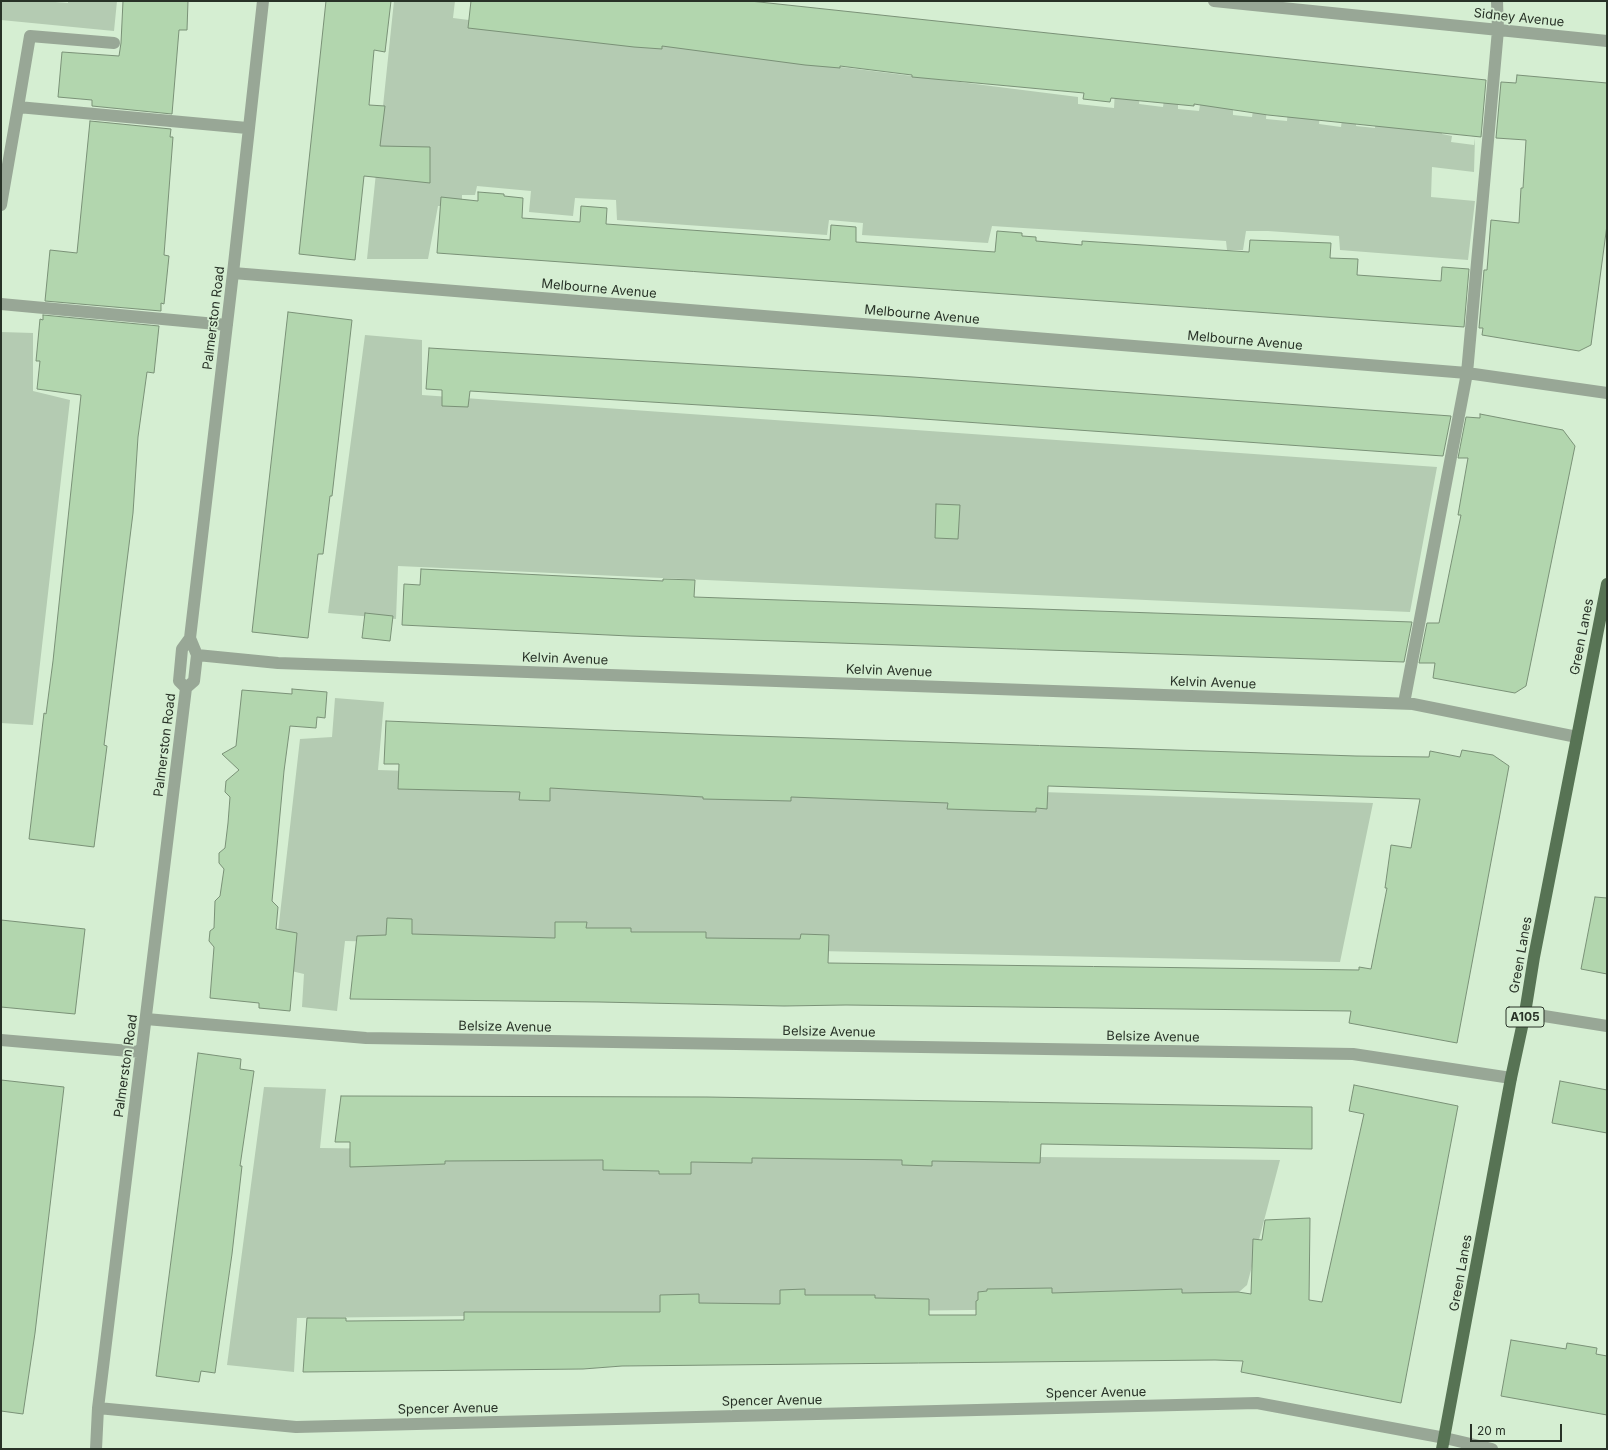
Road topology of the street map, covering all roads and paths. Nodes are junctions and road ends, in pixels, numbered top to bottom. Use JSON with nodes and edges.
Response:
{"nodes":[{"id":1,"x":262,"y":1,"type":"edge"},
{"id":2,"x":1214,"y":1,"type":"edge"},
{"id":3,"x":1497,"y":1,"type":"edge"},
{"id":4,"x":1498,"y":30,"type":"junction"},
{"id":5,"x":1607,"y":41,"type":"edge"},
{"id":6,"x":114,"y":43,"type":"dead end"},
{"id":7,"x":18,"y":107,"type":"junction"},
{"id":8,"x":247,"y":128,"type":"junction"},
{"id":9,"x":1,"y":205,"type":"edge"},
{"id":10,"x":233,"y":273,"type":"junction"},
{"id":11,"x":1,"y":304,"type":"edge"},
{"id":12,"x":227,"y":325,"type":"junction"},
{"id":13,"x":1467,"y":373,"type":"junction"},
{"id":14,"x":1607,"y":393,"type":"edge"},
{"id":15,"x":1607,"y":584,"type":"edge"},
{"id":16,"x":1603,"y":623,"type":"edge"},
{"id":17,"x":190,"y":638,"type":"junction"},
{"id":18,"x":197,"y":655,"type":"junction"},
{"id":19,"x":186,"y":688,"type":"junction"},
{"id":20,"x":1404,"y":703,"type":"junction"},
{"id":21,"x":1576,"y":736,"type":"junction"},
{"id":22,"x":1525,"y":1013,"type":"junction"},
{"id":23,"x":146,"y":1019,"type":"junction"},
{"id":24,"x":1607,"y":1026,"type":"edge"},
{"id":25,"x":1,"y":1040,"type":"edge"},
{"id":26,"x":141,"y":1052,"type":"junction"},
{"id":27,"x":1510,"y":1078,"type":"junction"},
{"id":28,"x":98,"y":1408,"type":"junction"},
{"id":29,"x":1443,"y":1443,"type":"edge"},
{"id":30,"x":96,"y":1449,"type":"edge"},
{"id":31,"x":1492,"y":1449,"type":"edge"}],
"edges":[{"from":1,"to":8,"type":"street","name":"Palmerston Road"},
{"from":2,"to":4,"type":"street","name":"Sidney Avenue"},
{"from":3,"to":4,"type":"street"},
{"from":4,"to":5,"type":"street","name":"Sidney Avenue"},
{"from":4,"to":13,"type":"street"},
{"from":6,"to":7,"type":"street"},
{"from":7,"to":8,"type":"street"},
{"from":7,"to":9,"type":"street"},
{"from":8,"to":10,"type":"street","name":"Palmerston Road"},
{"from":10,"to":12,"type":"street","name":"Palmerston Road"},
{"from":10,"to":13,"type":"street","name":"Melbourne Avenue"},
{"from":11,"to":12,"type":"street"},
{"from":12,"to":17,"type":"street","name":"Palmerston Road"},
{"from":13,"to":14,"type":"street","name":"Melbourne Avenue"},
{"from":13,"to":20,"type":"street"},
{"from":15,"to":16,"type":"main road","name":"Green Lanes","number":"A105"},
{"from":16,"to":21,"type":"main road","name":"Green Lanes","number":"A105"},
{"from":17,"to":18,"type":"street","name":"Palmerston Road"},
{"from":17,"to":19,"type":"street","name":"Palmerston Road"},
{"from":18,"to":19,"type":"street","name":"Palmerston Road"},
{"from":18,"to":20,"type":"street","name":"Kelvin Avenue"},
{"from":19,"to":23,"type":"street","name":"Palmerston Road"},
{"from":20,"to":21,"type":"street","name":"Kelvin Avenue"},
{"from":21,"to":22,"type":"main road","name":"Green Lanes","number":"A105"},
{"from":22,"to":24,"type":"street"},
{"from":22,"to":27,"type":"main road","name":"Green Lanes","number":"A105"},
{"from":23,"to":26,"type":"street","name":"Palmerston Road"},
{"from":23,"to":27,"type":"street","name":"Belsize Avenue"},
{"from":25,"to":26,"type":"street"},
{"from":26,"to":28,"type":"street","name":"Palmerston Road"},
{"from":27,"to":29,"type":"main road","name":"Green Lanes","number":"A105"},
{"from":28,"to":29,"type":"street","name":"Spencer Avenue"},
{"from":28,"to":30,"type":"street","name":"Palmerston Road"},
{"from":29,"to":31,"type":"street","name":"Spencer Avenue"}]}
